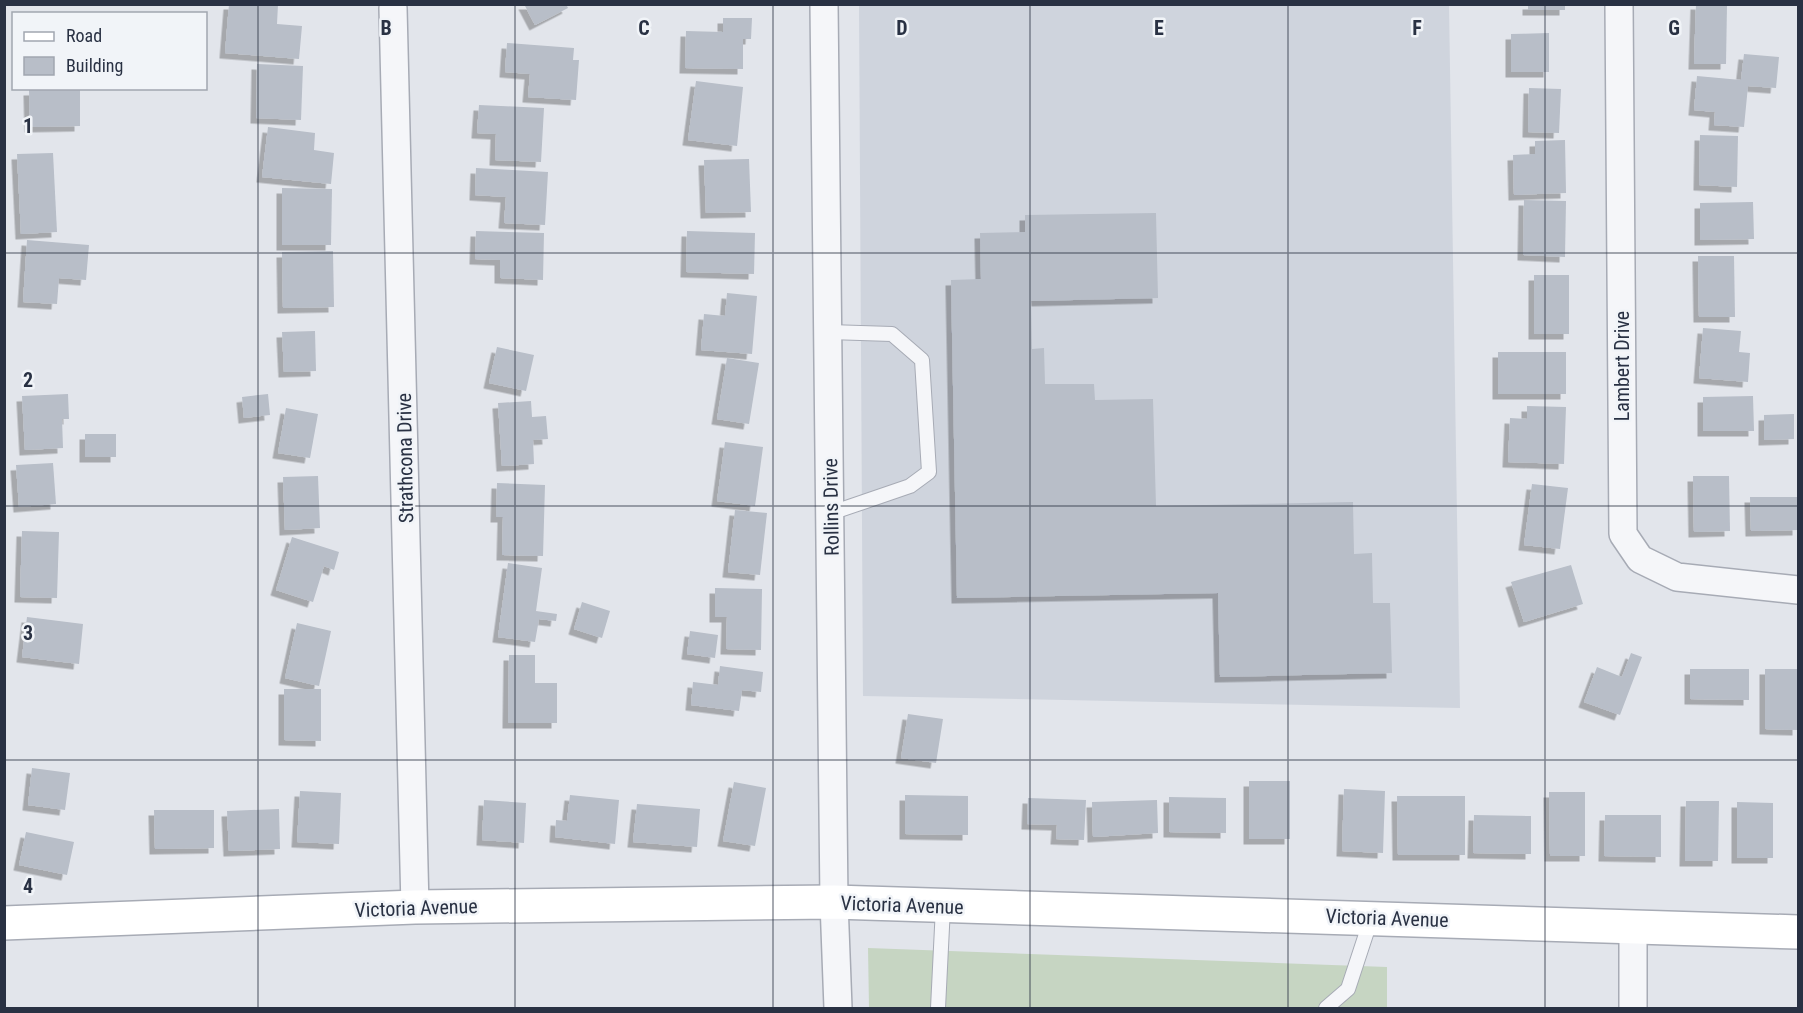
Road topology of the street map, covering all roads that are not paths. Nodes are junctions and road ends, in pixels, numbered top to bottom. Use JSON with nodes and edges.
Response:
{"nodes":[{"id":1,"x":824,"y":4,"type":"edge"},
{"id":2,"x":1619,"y":4,"type":"edge"},
{"id":3,"x":393,"y":8,"type":"dead end"},
{"id":4,"x":829,"y":332,"type":"junction"},
{"id":5,"x":831,"y":513,"type":"junction"},
{"id":6,"x":1798,"y":590,"type":"edge"},
{"id":7,"x":834,"y":902,"type":"junction"},
{"id":8,"x":415,"y":907,"type":"junction"},
{"id":9,"x":943,"y":907,"type":"junction"},
{"id":10,"x":1371,"y":917,"type":"junction"},
{"id":11,"x":4,"y":923,"type":"edge"},
{"id":12,"x":1633,"y":928,"type":"junction"},
{"id":13,"x":1798,"y":932,"type":"edge"},
{"id":14,"x":838,"y":1008,"type":"edge"},
{"id":15,"x":938,"y":1008,"type":"edge"},
{"id":16,"x":1326,"y":1008,"type":"edge"},
{"id":17,"x":1633,"y":1008,"type":"edge"}],
"edges":[{"from":1,"to":4,"type":"street","name":"Rollins Drive"},
{"from":2,"to":6,"type":"street","name":"Lambert Drive"},
{"from":3,"to":8,"type":"street","name":"Strathcona Drive"},
{"from":4,"to":5,"type":"street","name":"Rollins Drive"},
{"from":4,"to":5,"type":"lane"},
{"from":5,"to":7,"type":"street","name":"Rollins Drive"},
{"from":7,"to":8,"type":"street","name":"Victoria Avenue"},
{"from":7,"to":9,"type":"street","name":"Victoria Avenue"},
{"from":7,"to":14,"type":"street","name":"Rollins Drive"},
{"from":8,"to":11,"type":"street","name":"Victoria Avenue"},
{"from":9,"to":10,"type":"street","name":"Victoria Avenue"},
{"from":9,"to":15,"type":"lane"},
{"from":10,"to":12,"type":"street","name":"Victoria Avenue"},
{"from":10,"to":16,"type":"lane"},
{"from":12,"to":13,"type":"street","name":"Victoria Avenue"},
{"from":12,"to":17,"type":"street"}]}
